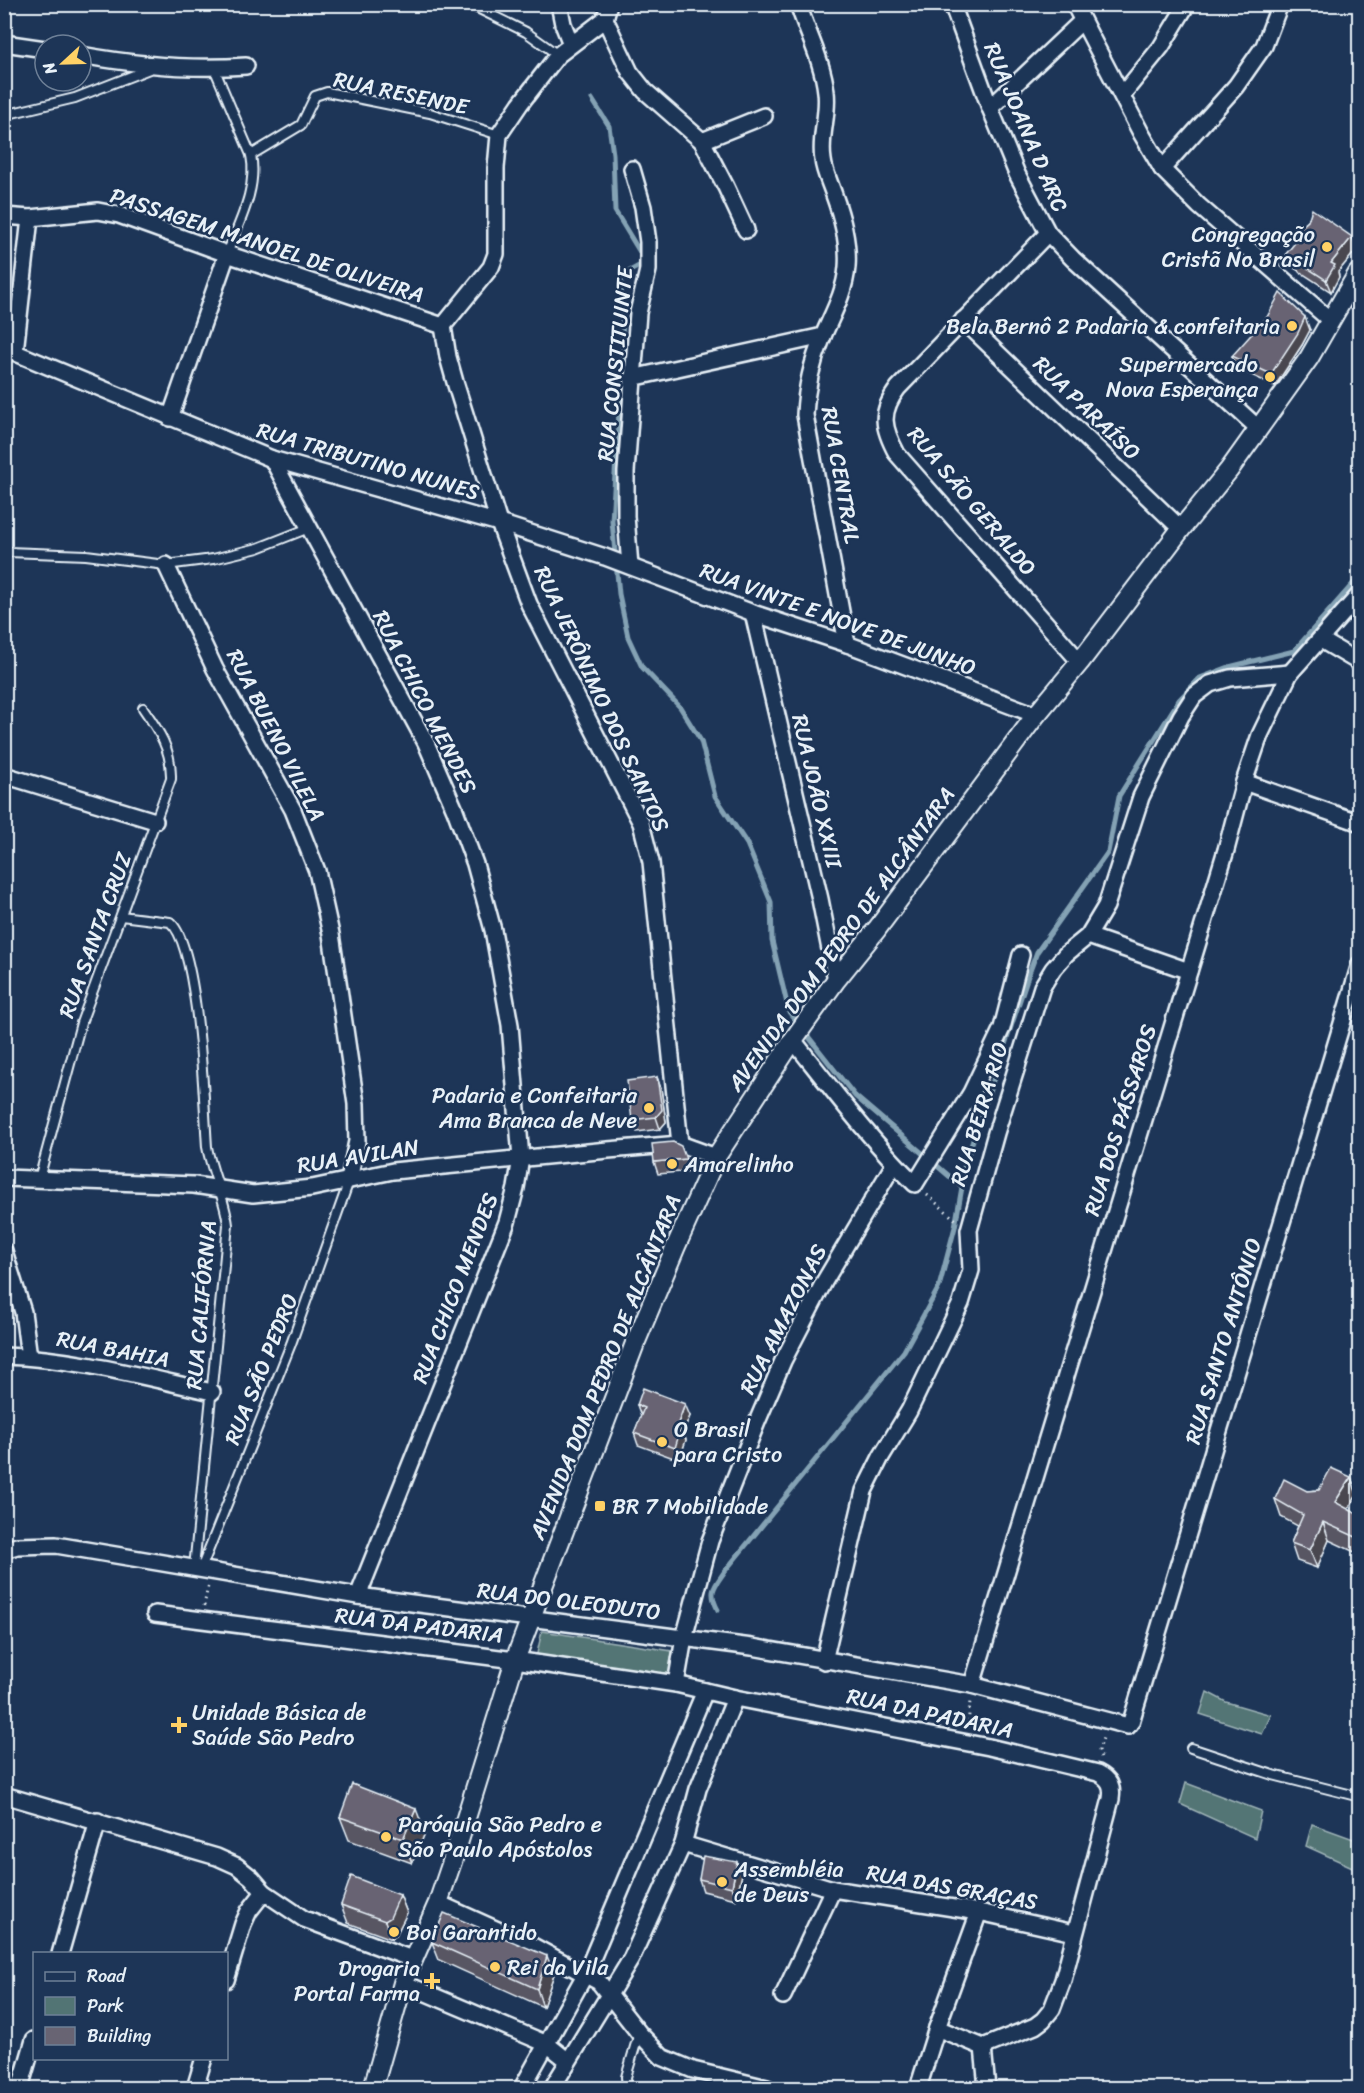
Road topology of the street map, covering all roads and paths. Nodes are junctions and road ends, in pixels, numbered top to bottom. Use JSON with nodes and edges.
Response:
{"nodes":[{"id":1,"x":469,"y":4,"type":"edge"},
{"id":2,"x":559,"y":4,"type":"edge"},
{"id":3,"x":798,"y":4,"type":"edge"},
{"id":4,"x":952,"y":4,"type":"edge"},
{"id":5,"x":1074,"y":4,"type":"edge"},
{"id":6,"x":1187,"y":4,"type":"edge"},
{"id":7,"x":1280,"y":4,"type":"edge"},
{"id":8,"x":607,"y":12,"type":"edge"},
{"id":9,"x":1083,"y":21,"type":"junction"},
{"id":10,"x":4,"y":43,"type":"edge"},
{"id":11,"x":572,"y":44,"type":"junction"},
{"id":12,"x":33,"y":47,"type":"edge"},
{"id":13,"x":558,"y":55,"type":"junction"},
{"id":14,"x":93,"y":57,"type":"edge"},
{"id":15,"x":159,"y":66,"type":"junction"},
{"id":16,"x":246,"y":66,"type":"dead end"},
{"id":17,"x":214,"y":68,"type":"junction"},
{"id":18,"x":1122,"y":95,"type":"junction"},
{"id":19,"x":990,"y":108,"type":"junction"},
{"id":20,"x":4,"y":116,"type":"edge"},
{"id":21,"x":764,"y":116,"type":"dead end"},
{"id":22,"x":499,"y":135,"type":"junction"},
{"id":23,"x":702,"y":141,"type":"junction"},
{"id":24,"x":251,"y":155,"type":"junction"},
{"id":25,"x":632,"y":169,"type":"dead end"},
{"id":26,"x":1162,"y":169,"type":"junction"},
{"id":27,"x":4,"y":216,"type":"edge"},
{"id":28,"x":30,"y":218,"type":"junction"},
{"id":29,"x":746,"y":230,"type":"dead end"},
{"id":30,"x":1048,"y":233,"type":"junction"},
{"id":31,"x":227,"y":254,"type":"junction"},
{"id":32,"x":1359,"y":272,"type":"edge"},
{"id":33,"x":963,"y":320,"type":"junction"},
{"id":34,"x":1330,"y":320,"type":"junction"},
{"id":35,"x":443,"y":326,"type":"junction"},
{"id":36,"x":823,"y":336,"type":"junction"},
{"id":37,"x":10,"y":350,"type":"edge"},
{"id":38,"x":632,"y":378,"type":"junction"},
{"id":39,"x":170,"y":418,"type":"junction"},
{"id":40,"x":1259,"y":429,"type":"junction"},
{"id":41,"x":272,"y":459,"type":"junction"},
{"id":42,"x":499,"y":523,"type":"junction"},
{"id":43,"x":309,"y":528,"type":"junction"},
{"id":44,"x":1181,"y":529,"type":"junction"},
{"id":45,"x":8,"y":552,"type":"dead end"},
{"id":46,"x":166,"y":565,"type":"junction"},
{"id":47,"x":627,"y":565,"type":"junction"},
{"id":48,"x":1359,"y":594,"type":"edge"},
{"id":49,"x":753,"y":613,"type":"junction"},
{"id":50,"x":1321,"y":640,"type":"junction"},
{"id":51,"x":847,"y":644,"type":"junction"},
{"id":52,"x":1080,"y":662,"type":"junction"},
{"id":53,"x":1359,"y":663,"type":"edge"},
{"id":54,"x":1290,"y":673,"type":"junction"},
{"id":55,"x":143,"y":708,"type":"dead end"},
{"id":56,"x":1036,"y":715,"type":"junction"},
{"id":57,"x":4,"y":775,"type":"edge"},
{"id":58,"x":1244,"y":782,"type":"junction"},
{"id":59,"x":156,"y":821,"type":"junction"},
{"id":60,"x":1359,"y":823,"type":"edge"},
{"id":61,"x":121,"y":916,"type":"junction"},
{"id":62,"x":1088,"y":936,"type":"junction"},
{"id":63,"x":1021,"y":956,"type":"dead end"},
{"id":64,"x":1359,"y":964,"type":"edge"},
{"id":65,"x":1189,"y":971,"type":"junction"},
{"id":66,"x":836,"y":980,"type":"junction"},
{"id":67,"x":797,"y":1036,"type":"junction"},
{"id":68,"x":680,"y":1144,"type":"junction"},
{"id":69,"x":716,"y":1157,"type":"junction"},
{"id":70,"x":521,"y":1158,"type":"junction"},
{"id":71,"x":894,"y":1164,"type":"junction"},
{"id":72,"x":4,"y":1178,"type":"edge"},
{"id":73,"x":349,"y":1180,"type":"junction"},
{"id":74,"x":38,"y":1181,"type":"junction"},
{"id":75,"x":919,"y":1182,"type":"junction"},
{"id":76,"x":219,"y":1188,"type":"junction"},
{"id":77,"x":959,"y":1222,"type":"dead end"},
{"id":78,"x":4,"y":1251,"type":"edge"},
{"id":79,"x":4,"y":1356,"type":"edge"},
{"id":80,"x":29,"y":1357,"type":"junction"},
{"id":81,"x":212,"y":1392,"type":"junction"},
{"id":82,"x":4,"y":1550,"type":"edge"},
{"id":83,"x":202,"y":1569,"type":"junction"},
{"id":84,"x":358,"y":1596,"type":"junction"},
{"id":85,"x":155,"y":1614,"type":"dead end"},
{"id":86,"x":202,"y":1620,"type":"junction"},
{"id":87,"x":531,"y":1620,"type":"junction"},
{"id":88,"x":684,"y":1638,"type":"junction"},
{"id":89,"x":515,"y":1660,"type":"junction"},
{"id":90,"x":824,"y":1661,"type":"junction"},
{"id":91,"x":676,"y":1684,"type":"junction"},
{"id":92,"x":972,"y":1685,"type":"junction"},
{"id":93,"x":705,"y":1691,"type":"junction"},
{"id":94,"x":735,"y":1698,"type":"junction"},
{"id":95,"x":1124,"y":1726,"type":"joint"},
{"id":96,"x":966,"y":1743,"type":"junction"},
{"id":97,"x":1191,"y":1748,"type":"dead end"},
{"id":98,"x":4,"y":1795,"type":"edge"},
{"id":99,"x":1359,"y":1797,"type":"edge"},
{"id":100,"x":98,"y":1821,"type":"junction"},
{"id":101,"x":683,"y":1844,"type":"junction"},
{"id":102,"x":833,"y":1888,"type":"junction"},
{"id":103,"x":264,"y":1892,"type":"junction"},
{"id":104,"x":438,"y":1903,"type":"junction"},
{"id":105,"x":979,"y":1912,"type":"junction"},
{"id":106,"x":1074,"y":1933,"type":"junction"},
{"id":107,"x":60,"y":1952,"type":"edge"},
{"id":108,"x":412,"y":1959,"type":"junction"},
{"id":109,"x":228,"y":1973,"type":"edge"},
{"id":110,"x":586,"y":1973,"type":"junction"},
{"id":111,"x":403,"y":1983,"type":"junction"},
{"id":112,"x":610,"y":1994,"type":"junction"},
{"id":113,"x":783,"y":1996,"type":"dead end"},
{"id":114,"x":937,"y":2028,"type":"junction"},
{"id":115,"x":639,"y":2033,"type":"junction"},
{"id":116,"x":33,"y":2043,"type":"edge"},
{"id":117,"x":547,"y":2044,"type":"junction"},
{"id":118,"x":983,"y":2047,"type":"junction"},
{"id":119,"x":203,"y":2060,"type":"edge"},
{"id":120,"x":567,"y":2060,"type":"junction"},
{"id":121,"x":20,"y":2088,"type":"edge"},
{"id":122,"x":195,"y":2088,"type":"edge"},
{"id":123,"x":373,"y":2088,"type":"edge"},
{"id":124,"x":522,"y":2088,"type":"edge"},
{"id":125,"x":552,"y":2088,"type":"edge"},
{"id":126,"x":627,"y":2088,"type":"edge"},
{"id":127,"x":766,"y":2088,"type":"edge"},
{"id":128,"x":918,"y":2088,"type":"edge"},
{"id":129,"x":987,"y":2088,"type":"edge"}],
"edges":[{"from":1,"to":13,"type":"lane"},
{"from":2,"to":11,"type":"street"},
{"from":3,"to":36,"type":"street","name":"RUA CENTRAL"},
{"from":4,"to":19,"type":"street","name":"RUA JOANA D ARC"},
{"from":5,"to":9,"type":"street"},
{"from":6,"to":18,"type":"street"},
{"from":7,"to":26,"type":"street"},
{"from":8,"to":11,"type":"street"},
{"from":8,"to":23,"type":"street"},
{"from":9,"to":18,"type":"street"},
{"from":9,"to":19,"type":"street"},
{"from":10,"to":12,"type":"street"},
{"from":11,"to":13,"type":"street"},
{"from":13,"to":22,"type":"street"},
{"from":14,"to":15,"type":"street"},
{"from":15,"to":17,"type":"street"},
{"from":15,"to":20,"type":"lane"},
{"from":16,"to":17,"type":"street"},
{"from":17,"to":24,"type":"lane"},
{"from":18,"to":26,"type":"street"},
{"from":19,"to":30,"type":"street","name":"RUA JOANA D ARC"},
{"from":21,"to":23,"type":"street"},
{"from":22,"to":24,"type":"lane","name":"RUA RESENDE"},
{"from":22,"to":35,"type":"street"},
{"from":23,"to":29,"type":"street"},
{"from":24,"to":31,"type":"lane"},
{"from":25,"to":38,"type":"street","name":"RUA CONSTITUINTE"},
{"from":26,"to":34,"type":"street"},
{"from":27,"to":28,"type":"street","name":"PASSAGEM MANOEL DE OLIVEIRA"},
{"from":28,"to":31,"type":"street","name":"PASSAGEM MANOEL DE OLIVEIRA"},
{"from":28,"to":37,"type":"street"},
{"from":30,"to":33,"type":"street","name":"RUA SÃO GERALDO"},
{"from":30,"to":40,"type":"street","name":"RUA JOANA D ARC"},
{"from":31,"to":35,"type":"street","name":"PASSAGEM MANOEL DE OLIVEIRA"},
{"from":31,"to":39,"type":"street"},
{"from":32,"to":34,"type":"street","name":"AVENIDA DOM PEDRO DE ALCÂNTARA"},
{"from":33,"to":44,"type":"street","name":"RUA PARAÍSO"},
{"from":33,"to":52,"type":"street","name":"RUA SÃO GERALDO"},
{"from":34,"to":40,"type":"street","name":"AVENIDA DOM PEDRO DE ALCÂNTARA"},
{"from":35,"to":42,"type":"street","name":"RUA JERÔNIMO DOS SANTOS"},
{"from":36,"to":38,"type":"street"},
{"from":36,"to":51,"type":"street","name":"RUA CENTRAL"},
{"from":37,"to":39,"type":"street","name":"RUA TRIBUTINO NUNES"},
{"from":38,"to":47,"type":"street","name":"RUA CONSTITUINTE"},
{"from":39,"to":41,"type":"street","name":"RUA TRIBUTINO NUNES"},
{"from":40,"to":44,"type":"street","name":"AVENIDA DOM PEDRO DE ALCÂNTARA"},
{"from":41,"to":42,"type":"street","name":"RUA TRIBUTINO NUNES"},
{"from":41,"to":43,"type":"street","name":"RUA CHICO MENDES"},
{"from":42,"to":47,"type":"street","name":"RUA TRIBUTINO NUNES"},
{"from":42,"to":68,"type":"street","name":"RUA JERÔNIMO DOS SANTOS"},
{"from":43,"to":46,"type":"lane"},
{"from":43,"to":70,"type":"street","name":"RUA CHICO MENDES"},
{"from":44,"to":52,"type":"street","name":"AVENIDA DOM PEDRO DE ALCÂNTARA"},
{"from":45,"to":46,"type":"lane"},
{"from":46,"to":73,"type":"street","name":"RUA BUENO VILELA"},
{"from":47,"to":49,"type":"street","name":"RUA VINTE E NOVE DE JUNHO"},
{"from":48,"to":50,"type":"street","name":"RUA DOS PÁSSAROS"},
{"from":49,"to":51,"type":"street","name":"RUA VINTE E NOVE DE JUNHO"},
{"from":49,"to":66,"type":"street","name":"RUA JOÃO XXIII"},
{"from":50,"to":53,"type":"street"},
{"from":50,"to":54,"type":"street","name":"RUA DOS PÁSSAROS"},
{"from":51,"to":56,"type":"street","name":"RUA VINTE E NOVE DE JUNHO"},
{"from":52,"to":56,"type":"street","name":"AVENIDA DOM PEDRO DE ALCÂNTARA"},
{"from":54,"to":58,"type":"street","name":"RUA DOS PÁSSAROS"},
{"from":54,"to":62,"type":"street","name":"RUA BEIRA RIO"},
{"from":55,"to":59,"type":"lane","name":"RUA SANTA CRUZ"},
{"from":56,"to":66,"type":"street","name":"AVENIDA DOM PEDRO DE ALCÂNTARA"},
{"from":57,"to":59,"type":"street"},
{"from":58,"to":60,"type":"street"},
{"from":58,"to":65,"type":"street","name":"RUA DOS PÁSSAROS"},
{"from":59,"to":61,"type":"lane","name":"RUA SANTA CRUZ"},
{"from":61,"to":74,"type":"lane","name":"RUA SANTA CRUZ"},
{"from":61,"to":76,"type":"lane","name":"RUA CALIFÓRNIA"},
{"from":62,"to":65,"type":"street"},
{"from":62,"to":90,"type":"street","name":"RUA BEIRA RIO"},
{"from":63,"to":75,"type":"street"},
{"from":64,"to":95,"type":"street","name":"RUA SANTO ANTÔNIO"},
{"from":65,"to":92,"type":"street","name":"RUA DOS PÁSSAROS"},
{"from":66,"to":67,"type":"street","name":"AVENIDA DOM PEDRO DE ALCÂNTARA"},
{"from":67,"to":69,"type":"street","name":"AVENIDA DOM PEDRO DE ALCÂNTARA"},
{"from":67,"to":71,"type":"street"},
{"from":68,"to":69,"type":"street","name":"RUA AVILAN"},
{"from":68,"to":70,"type":"street","name":"RUA AVILAN"},
{"from":69,"to":87,"type":"street","name":"AVENIDA DOM PEDRO DE ALCÂNTARA"},
{"from":70,"to":73,"type":"street","name":"RUA AVILAN"},
{"from":70,"to":84,"type":"street","name":"RUA CHICO MENDES"},
{"from":71,"to":75,"type":"street"},
{"from":71,"to":88,"type":"street","name":"RUA AMAZONAS"},
{"from":72,"to":74,"type":"street","name":"RUA AVILAN"},
{"from":73,"to":76,"type":"street","name":"RUA AVILAN"},
{"from":73,"to":83,"type":"lane","name":"RUA SÃO PEDRO"},
{"from":74,"to":76,"type":"street","name":"RUA AVILAN"},
{"from":75,"to":77,"type":"path"},
{"from":76,"to":81,"type":"lane","name":"RUA CALIFÓRNIA"},
{"from":78,"to":80,"type":"street"},
{"from":79,"to":80,"type":"street","name":"RUA BAHIA"},
{"from":80,"to":81,"type":"street","name":"RUA BAHIA"},
{"from":81,"to":83,"type":"lane","name":"RUA CALIFÓRNIA"},
{"from":82,"to":83,"type":"street","name":"RUA DO OLEODUTO"},
{"from":83,"to":84,"type":"street","name":"RUA DO OLEODUTO"},
{"from":83,"to":86,"type":"path"},
{"from":84,"to":87,"type":"street","name":"RUA DO OLEODUTO"},
{"from":85,"to":86,"type":"street","name":"RUA DA PADARIA"},
{"from":86,"to":89,"type":"street","name":"RUA DA PADARIA"},
{"from":87,"to":88,"type":"street","name":"RUA DO OLEODUTO"},
{"from":87,"to":89,"type":"street","name":"AVENIDA DOM PEDRO DE ALCÂNTARA"},
{"from":88,"to":90,"type":"street","name":"RUA DO OLEODUTO"},
{"from":88,"to":91,"type":"street","name":"RUA AMAZONAS"},
{"from":89,"to":91,"type":"street","name":"RUA DA PADARIA"},
{"from":89,"to":104,"type":"street","name":"AVENIDA DOM PEDRO DE ALCÂNTARA"},
{"from":90,"to":92,"type":"street","name":"RUA DO OLEODUTO"},
{"from":91,"to":93,"type":"street"},
{"from":92,"to":95,"type":"street","name":"RUA DO OLEODUTO"},
{"from":92,"to":96,"type":"path"},
{"from":93,"to":94,"type":"street"},
{"from":93,"to":110,"type":"street"},
{"from":94,"to":96,"type":"street","name":"RUA DA PADARIA"},
{"from":94,"to":101,"type":"street"},
{"from":96,"to":106,"type":"street","name":"RUA DA PADARIA"},
{"from":97,"to":99,"type":"lane"},
{"from":98,"to":100,"type":"street"},
{"from":100,"to":103,"type":"street"},
{"from":100,"to":107,"type":"street"},
{"from":101,"to":102,"type":"street","name":"RUA DAS GRAÇAS"},
{"from":101,"to":112,"type":"street"},
{"from":102,"to":105,"type":"street","name":"RUA DAS GRAÇAS"},
{"from":102,"to":113,"type":"street"},
{"from":103,"to":108,"type":"street"},
{"from":103,"to":109,"type":"street"},
{"from":104,"to":108,"type":"street","name":"AVENIDA DOM PEDRO DE ALCÂNTARA"},
{"from":104,"to":110,"type":"street"},
{"from":105,"to":106,"type":"street","name":"RUA DAS GRAÇAS"},
{"from":105,"to":114,"type":"street"},
{"from":106,"to":118,"type":"street"},
{"from":108,"to":111,"type":"street","name":"AVENIDA DOM PEDRO DE ALCÂNTARA"},
{"from":110,"to":112,"type":"street"},
{"from":110,"to":117,"type":"street"},
{"from":111,"to":117,"type":"street"},
{"from":111,"to":123,"type":"street","name":"AVENIDA DOM PEDRO DE ALCÂNTARA"},
{"from":112,"to":115,"type":"street"},
{"from":112,"to":120,"type":"street"},
{"from":114,"to":118,"type":"street"},
{"from":114,"to":128,"type":"street"},
{"from":115,"to":126,"type":"lane"},
{"from":115,"to":127,"type":"street"},
{"from":116,"to":121,"type":"street"},
{"from":117,"to":120,"type":"street"},
{"from":117,"to":124,"type":"street"},
{"from":118,"to":129,"type":"street"},
{"from":119,"to":122,"type":"street"},
{"from":120,"to":125,"type":"street"}]}
